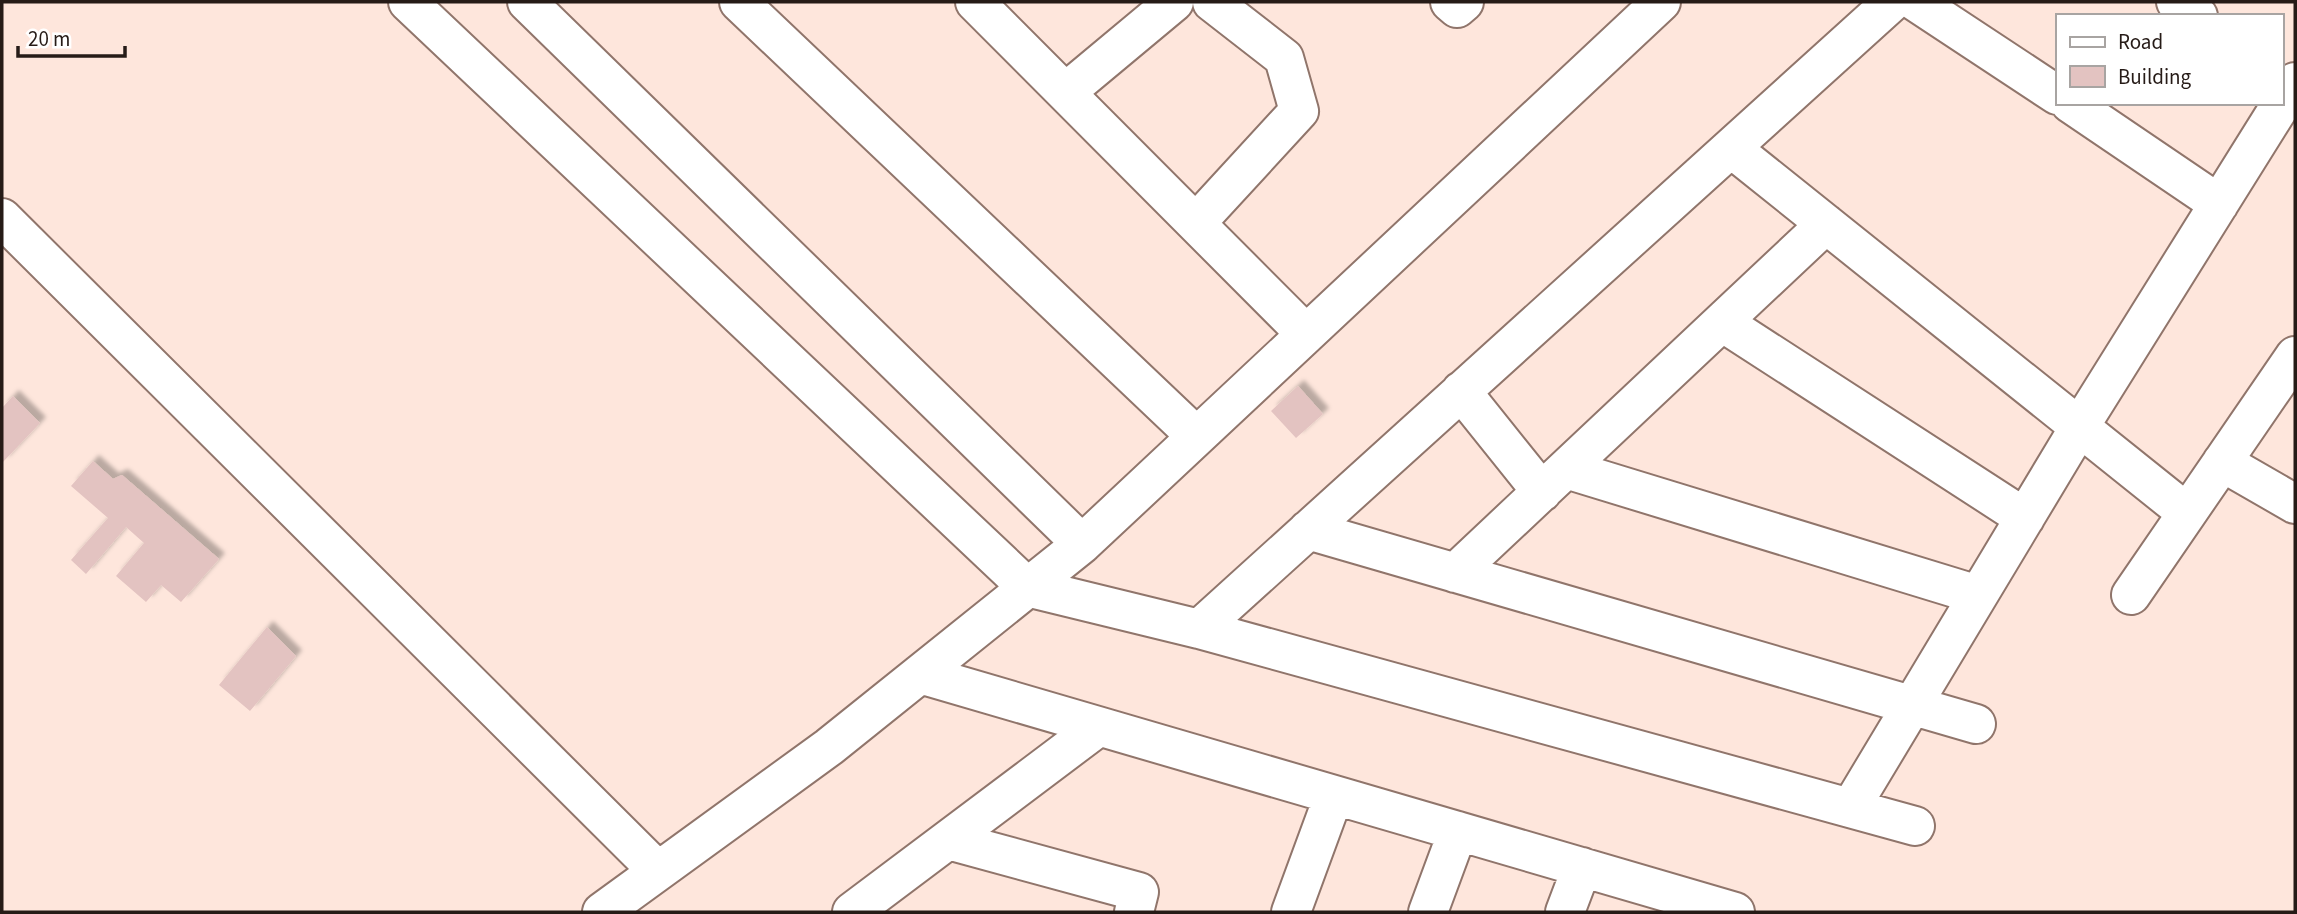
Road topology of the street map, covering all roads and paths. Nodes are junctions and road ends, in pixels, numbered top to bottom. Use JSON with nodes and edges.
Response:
{"nodes":[{"id":1,"x":408,"y":2,"type":"edge"},
{"id":2,"x":527,"y":2,"type":"edge"},
{"id":3,"x":739,"y":2,"type":"edge"},
{"id":4,"x":975,"y":2,"type":"edge"},
{"id":5,"x":1174,"y":2,"type":"edge"},
{"id":6,"x":1212,"y":2,"type":"edge"},
{"id":7,"x":1450,"y":2,"type":"edge"},
{"id":8,"x":1464,"y":2,"type":"edge"},
{"id":9,"x":1661,"y":2,"type":"edge"},
{"id":10,"x":1892,"y":2,"type":"edge"},
{"id":11,"x":1916,"y":2,"type":"edge"},
{"id":12,"x":2176,"y":2,"type":"edge"},
{"id":13,"x":2195,"y":14,"type":"edge"},
{"id":14,"x":2295,"y":82,"type":"edge"},
{"id":15,"x":1066,"y":92,"type":"junction"},
{"id":16,"x":2056,"y":94,"type":"edge"},
{"id":17,"x":2283,"y":101,"type":"edge"},
{"id":18,"x":2073,"y":105,"type":"edge"},
{"id":19,"x":2281,"y":105,"type":"edge"},
{"id":20,"x":1731,"y":148,"type":"junction"},
{"id":21,"x":2219,"y":204,"type":"junction"},
{"id":22,"x":2,"y":218,"type":"edge"},
{"id":23,"x":1196,"y":223,"type":"junction"},
{"id":24,"x":1826,"y":224,"type":"junction"},
{"id":25,"x":1722,"y":322,"type":"junction"},
{"id":26,"x":1306,"y":334,"type":"junction"},
{"id":27,"x":2295,"y":356,"type":"edge"},
{"id":28,"x":1461,"y":391,"type":"junction"},
{"id":29,"x":2080,"y":426,"type":"junction"},
{"id":30,"x":1196,"y":436,"type":"junction"},
{"id":31,"x":2222,"y":462,"type":"junction"},
{"id":32,"x":1554,"y":480,"type":"junction"},
{"id":33,"x":2295,"y":504,"type":"edge"},
{"id":34,"x":2187,"y":513,"type":"junction"},
{"id":35,"x":2025,"y":518,"type":"junction"},
{"id":36,"x":1308,"y":530,"type":"junction"},
{"id":37,"x":1082,"y":544,"type":"junction"},
{"id":38,"x":1455,"y":573,"type":"junction"},
{"id":39,"x":1027,"y":587,"type":"junction"},
{"id":40,"x":2130,"y":594,"type":"dead end"},
{"id":41,"x":1978,"y":595,"type":"junction"},
{"id":42,"x":1199,"y":629,"type":"junction"},
{"id":43,"x":920,"y":674,"type":"junction"},
{"id":44,"x":1912,"y":705,"type":"junction"},
{"id":45,"x":1976,"y":724,"type":"dead end"},
{"id":46,"x":1098,"y":727,"type":"junction"},
{"id":47,"x":1334,"y":795,"type":"junction"},
{"id":48,"x":1851,"y":807,"type":"junction"},
{"id":49,"x":1915,"y":825,"type":"dead end"},
{"id":50,"x":1458,"y":831,"type":"junction"},
{"id":51,"x":948,"y":840,"type":"junction"},
{"id":52,"x":1582,"y":867,"type":"junction"},
{"id":53,"x":658,"y":871,"type":"junction"},
{"id":54,"x":1718,"y":910,"type":"edge"},
{"id":55,"x":602,"y":912,"type":"edge"},
{"id":56,"x":852,"y":912,"type":"edge"},
{"id":57,"x":1134,"y":912,"type":"edge"},
{"id":58,"x":1291,"y":912,"type":"edge"},
{"id":59,"x":1428,"y":912,"type":"edge"},
{"id":60,"x":1565,"y":912,"type":"edge"}],
"edges":[{"from":1,"to":39,"type":"street"},
{"from":2,"to":37,"type":"street"},
{"from":3,"to":30,"type":"street"},
{"from":4,"to":15,"type":"street"},
{"from":5,"to":15,"type":"street"},
{"from":6,"to":23,"type":"street"},
{"from":7,"to":8,"type":"street"},
{"from":9,"to":26,"type":"street"},
{"from":10,"to":20,"type":"street"},
{"from":11,"to":16,"type":"street"},
{"from":12,"to":13,"type":"street"},
{"from":14,"to":17,"type":"street"},
{"from":15,"to":23,"type":"street"},
{"from":18,"to":21,"type":"street"},
{"from":19,"to":21,"type":"street"},
{"from":20,"to":24,"type":"street"},
{"from":20,"to":28,"type":"street"},
{"from":21,"to":29,"type":"street"},
{"from":22,"to":53,"type":"street"},
{"from":23,"to":26,"type":"street"},
{"from":24,"to":25,"type":"street"},
{"from":24,"to":29,"type":"street"},
{"from":25,"to":32,"type":"street"},
{"from":25,"to":35,"type":"street"},
{"from":26,"to":30,"type":"street"},
{"from":27,"to":31,"type":"street"},
{"from":28,"to":32,"type":"street"},
{"from":28,"to":36,"type":"street"},
{"from":29,"to":34,"type":"street"},
{"from":29,"to":35,"type":"street"},
{"from":30,"to":37,"type":"street"},
{"from":31,"to":33,"type":"street"},
{"from":31,"to":34,"type":"street"},
{"from":32,"to":38,"type":"street"},
{"from":32,"to":41,"type":"street"},
{"from":34,"to":40,"type":"street"},
{"from":35,"to":41,"type":"street"},
{"from":36,"to":38,"type":"street"},
{"from":36,"to":42,"type":"street"},
{"from":37,"to":39,"type":"street"},
{"from":38,"to":44,"type":"street"},
{"from":39,"to":42,"type":"street"},
{"from":39,"to":43,"type":"street"},
{"from":41,"to":44,"type":"street"},
{"from":42,"to":48,"type":"street"},
{"from":43,"to":46,"type":"street"},
{"from":43,"to":53,"type":"street"},
{"from":44,"to":45,"type":"street"},
{"from":44,"to":48,"type":"street"},
{"from":46,"to":47,"type":"street"},
{"from":46,"to":51,"type":"street"},
{"from":47,"to":50,"type":"street"},
{"from":47,"to":58,"type":"street"},
{"from":48,"to":49,"type":"street"},
{"from":50,"to":52,"type":"street"},
{"from":50,"to":59,"type":"street"},
{"from":51,"to":56,"type":"street"},
{"from":51,"to":57,"type":"street"},
{"from":52,"to":54,"type":"street"},
{"from":52,"to":60,"type":"street"},
{"from":53,"to":55,"type":"street"}]}
